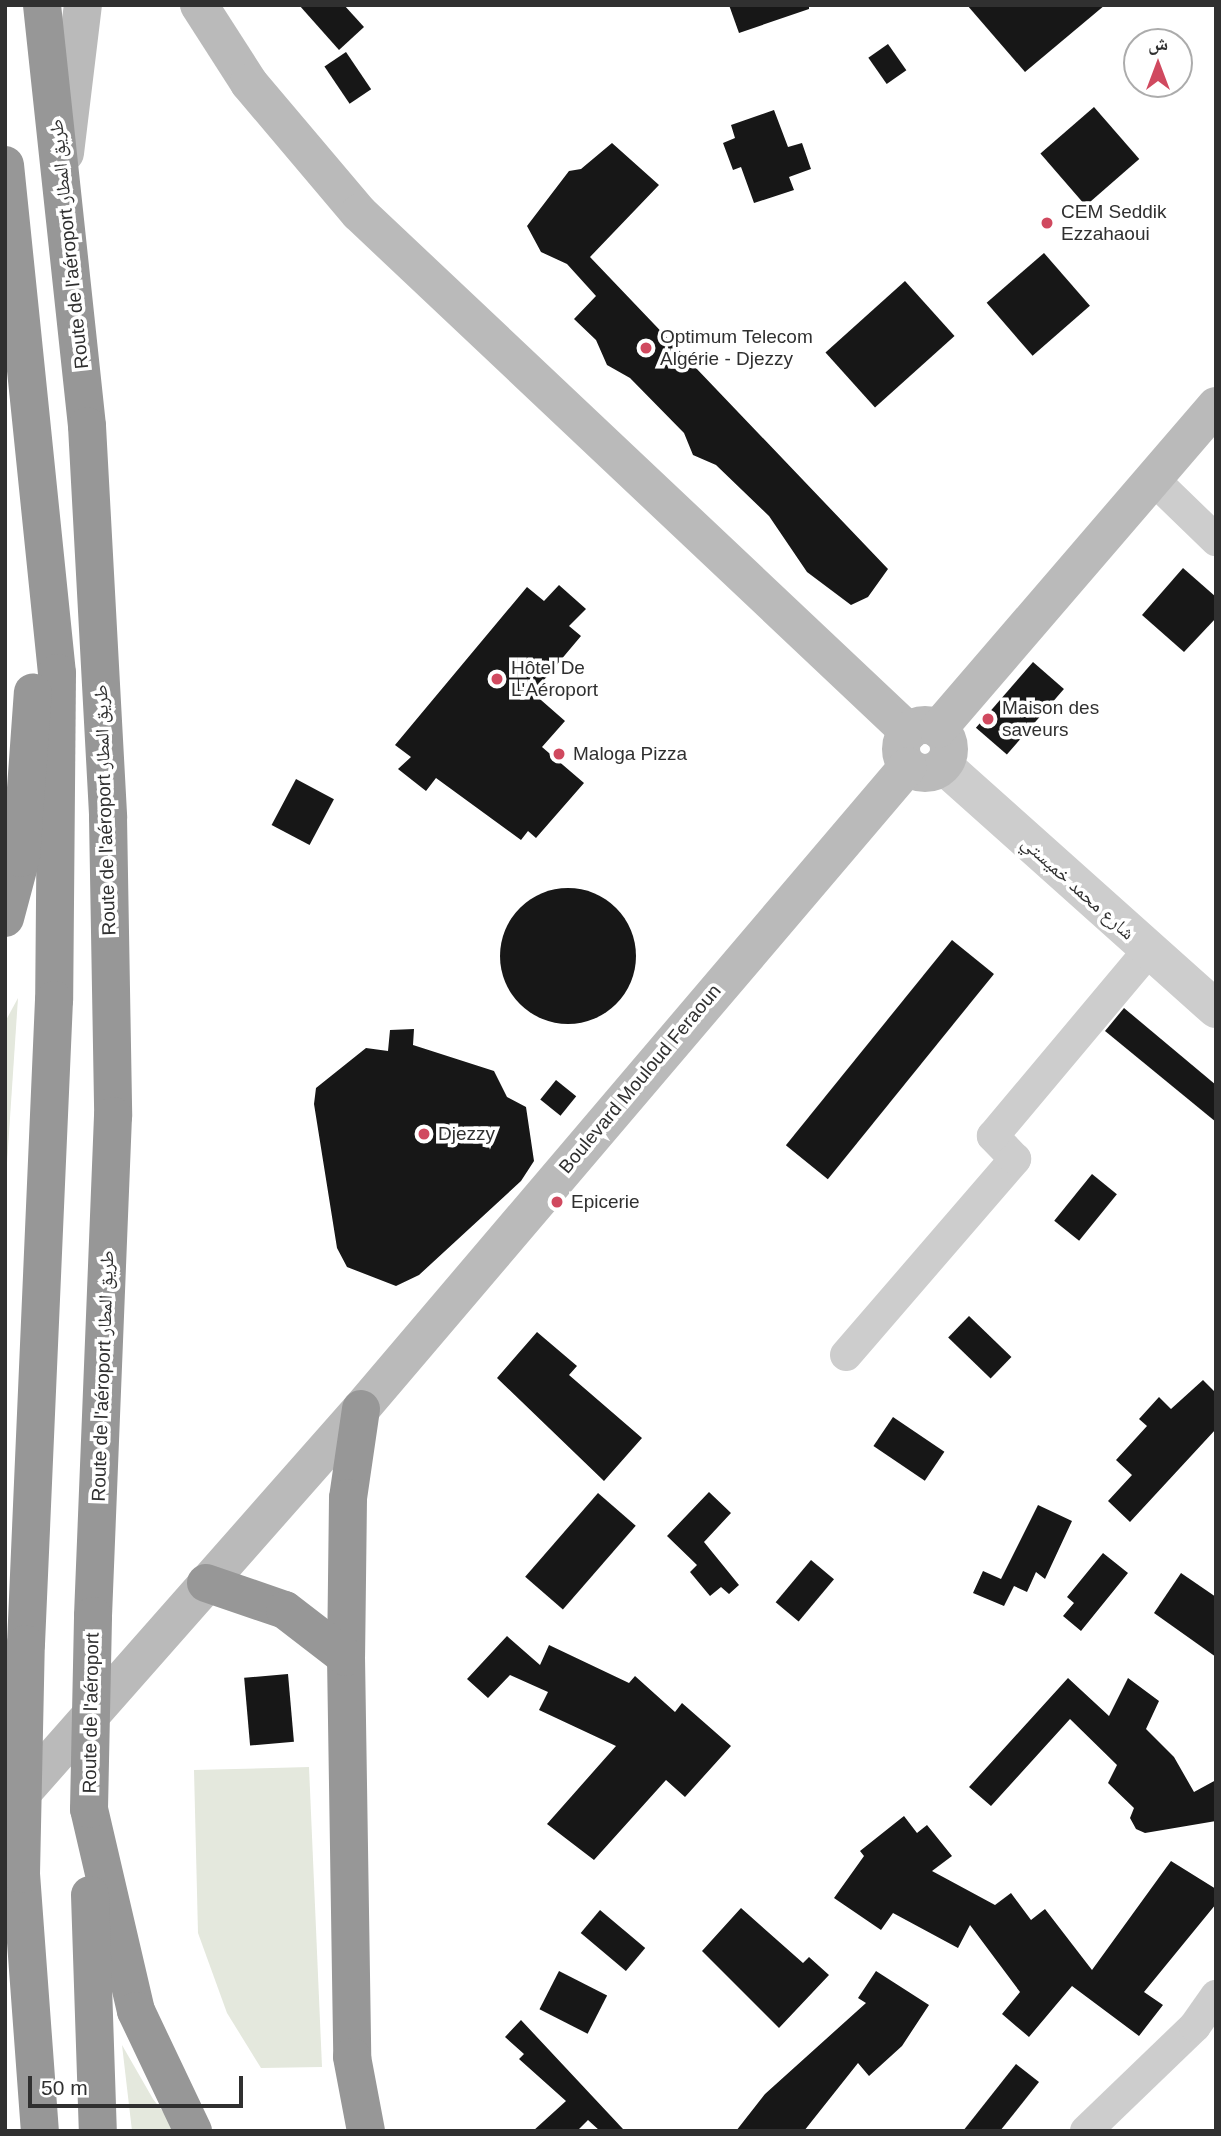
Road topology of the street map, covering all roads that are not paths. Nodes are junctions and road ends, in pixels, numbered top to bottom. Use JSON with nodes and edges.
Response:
{"nodes":[{"id":1,"x":42,"y":5,"type":"edge"},
{"id":2,"x":83,"y":5,"type":"edge"},
{"id":3,"x":199,"y":5,"type":"edge"},
{"id":4,"x":5,"y":165,"type":"edge"},
{"id":5,"x":63,"y":172,"type":"junction"},
{"id":6,"x":22,"y":312,"type":"junction"},
{"id":7,"x":1216,"y":406,"type":"edge"},
{"id":8,"x":1153,"y":479,"type":"junction"},
{"id":9,"x":1216,"y":540,"type":"edge"},
{"id":10,"x":924,"y":748,"type":"junction"},
{"id":11,"x":5,"y":918,"type":"edge"},
{"id":12,"x":1148,"y":951,"type":"junction"},
{"id":13,"x":1216,"y":1009,"type":"edge"},
{"id":14,"x":846,"y":1355,"type":"dead end"},
{"id":15,"x":361,"y":1409,"type":"junction"},
{"id":16,"x":206,"y":1583,"type":"junction"},
{"id":17,"x":93,"y":1616,"type":"joint"},
{"id":18,"x":346,"y":1657,"type":"junction"},
{"id":19,"x":89,"y":1809,"type":"junction"},
{"id":20,"x":5,"y":1813,"type":"edge"},
{"id":21,"x":21,"y":1888,"type":"junction"},
{"id":22,"x":5,"y":1987,"type":"edge"},
{"id":23,"x":1216,"y":1996,"type":"edge"},
{"id":24,"x":40,"y":2131,"type":"edge"},
{"id":25,"x":98,"y":2131,"type":"edge"},
{"id":26,"x":193,"y":2131,"type":"edge"},
{"id":27,"x":366,"y":2131,"type":"edge"},
{"id":28,"x":1086,"y":2131,"type":"edge"}],
"edges":[{"from":1,"to":5,"type":"highway","name":"Route de l'aéroport طريق المطار"},
{"from":2,"to":5,"type":"main road"},
{"from":3,"to":10,"type":"main road"},
{"from":4,"to":6,"type":"highway"},
{"from":5,"to":17,"type":"highway","name":"Route de l'aéroport طريق المطار"},
{"from":6,"to":11,"type":"highway"},
{"from":6,"to":21,"type":"highway","bridge":true},
{"from":7,"to":8,"type":"main road","name":"Boulevard Mouloud Feraoun"},
{"from":8,"to":9,"type":"street"},
{"from":8,"to":10,"type":"main road","name":"Boulevard Mouloud Feraoun"},
{"from":10,"to":12,"type":"street","name":"شارع محمد خميستي"},
{"from":10,"to":15,"type":"main road","name":"Boulevard Mouloud Feraoun"},
{"from":12,"to":13,"type":"street","name":"شارع محمد خميستي"},
{"from":12,"to":14,"type":"street"},
{"from":15,"to":16,"type":"main road","name":"Boulevard Mouloud Feraoun"},
{"from":15,"to":18,"type":"highway"},
{"from":16,"to":18,"type":"highway"},
{"from":16,"to":20,"type":"main road","name":"Boulevard Mouloud Feraoun"},
{"from":17,"to":19,"type":"highway","name":"Route de l'aéroport","bridge":true},
{"from":18,"to":27,"type":"highway"},
{"from":19,"to":25,"type":"highway"},
{"from":19,"to":26,"type":"highway"},
{"from":21,"to":22,"type":"highway"},
{"from":21,"to":24,"type":"highway"},
{"from":23,"to":28,"type":"street"}]}
